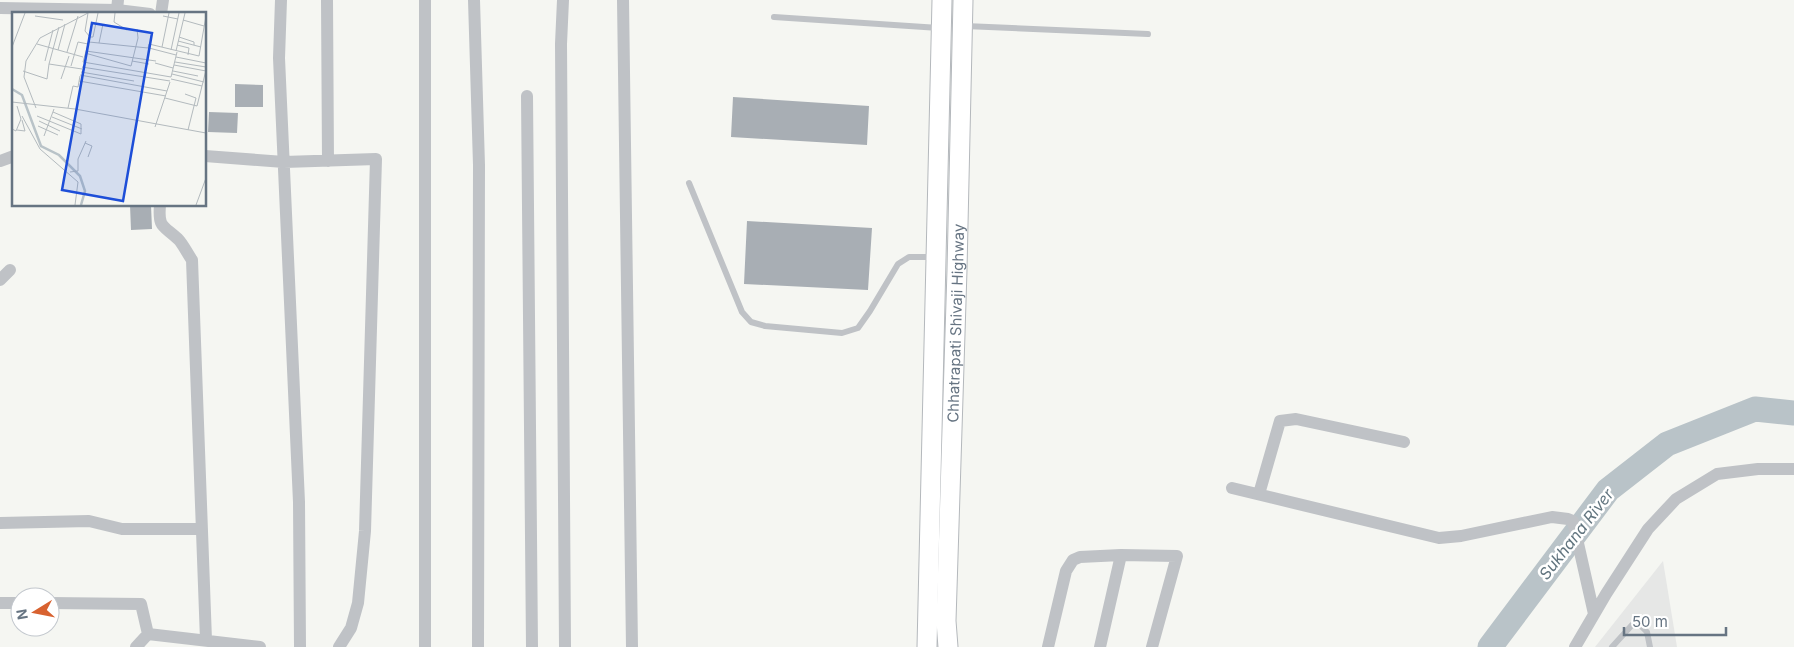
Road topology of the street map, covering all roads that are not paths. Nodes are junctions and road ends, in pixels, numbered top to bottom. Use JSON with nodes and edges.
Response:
{"nodes":[{"id":1,"x":281,"y":0,"type":"edge"},
{"id":2,"x":327,"y":0,"type":"edge"},
{"id":3,"x":425,"y":0,"type":"edge"},
{"id":4,"x":474,"y":0,"type":"edge"},
{"id":5,"x":563,"y":0,"type":"edge"},
{"id":6,"x":623,"y":0,"type":"edge"},
{"id":7,"x":942,"y":0,"type":"edge"},
{"id":8,"x":963,"y":0,"type":"edge"},
{"id":9,"x":117,"y":5,"type":"edge"},
{"id":10,"x":0,"y":8,"type":"edge"},
{"id":11,"x":143,"y":12,"type":"edge"},
{"id":12,"x":774,"y":17,"type":"dead end"},
{"id":13,"x":963,"y":26,"type":"junction"},
{"id":14,"x":942,"y":28,"type":"junction"},
{"id":15,"x":1148,"y":34,"type":"dead end"},
{"id":16,"x":527,"y":96,"type":"dead end"},
{"id":17,"x":206,"y":156,"type":"edge"},
{"id":18,"x":12,"y":157,"type":"edge"},
{"id":19,"x":0,"y":161,"type":"edge"},
{"id":20,"x":328,"y":161,"type":"junction"},
{"id":21,"x":284,"y":162,"type":"junction"},
{"id":22,"x":689,"y":183,"type":"dead end"},
{"id":23,"x":160,"y":206,"type":"edge"},
{"id":24,"x":936,"y":257,"type":"junction"},
{"id":25,"x":10,"y":270,"type":"dead end"},
{"id":26,"x":0,"y":280,"type":"edge"},
{"id":27,"x":1404,"y":442,"type":"dead end"},
{"id":28,"x":1794,"y":469,"type":"edge"},
{"id":29,"x":1232,"y":488,"type":"dead end"},
{"id":30,"x":1259,"y":494,"type":"junction"},
{"id":31,"x":0,"y":523,"type":"edge"},
{"id":32,"x":202,"y":529,"type":"junction"},
{"id":33,"x":1121,"y":555,"type":"junction"},
{"id":34,"x":60,"y":603,"type":"edge"},
{"id":35,"x":1594,"y":614,"type":"junction"},
{"id":36,"x":148,"y":634,"type":"junction"},
{"id":37,"x":206,"y":640,"type":"junction"},
{"id":38,"x":226,"y":645,"type":"edge"},
{"id":39,"x":136,"y":647,"type":"edge"},
{"id":40,"x":260,"y":647,"type":"edge"},
{"id":41,"x":300,"y":647,"type":"edge"},
{"id":42,"x":339,"y":647,"type":"edge"},
{"id":43,"x":425,"y":647,"type":"edge"},
{"id":44,"x":478,"y":647,"type":"edge"},
{"id":45,"x":532,"y":647,"type":"edge"},
{"id":46,"x":565,"y":647,"type":"edge"},
{"id":47,"x":632,"y":647,"type":"edge"},
{"id":48,"x":927,"y":647,"type":"edge"},
{"id":49,"x":948,"y":647,"type":"edge"},
{"id":50,"x":1048,"y":647,"type":"edge"},
{"id":51,"x":1100,"y":647,"type":"edge"},
{"id":52,"x":1152,"y":647,"type":"edge"},
{"id":53,"x":1575,"y":647,"type":"edge"},
{"id":54,"x":1612,"y":647,"type":"edge"},
{"id":55,"x":1650,"y":647,"type":"edge"}],
"edges":[{"from":1,"to":21,"type":"street"},
{"from":2,"to":20,"type":"street"},
{"from":3,"to":43,"type":"street"},
{"from":4,"to":44,"type":"street"},
{"from":5,"to":46,"type":"street"},
{"from":6,"to":47,"type":"street"},
{"from":7,"to":14,"type":"main road","name":"Chhatrapati Shivaji Highway"},
{"from":8,"to":13,"type":"main road","name":"Chhatrapati Shivaji Highway"},
{"from":9,"to":10,"type":"street"},
{"from":9,"to":11,"type":"street"},
{"from":12,"to":14,"type":"lane"},
{"from":13,"to":15,"type":"lane"},
{"from":13,"to":49,"type":"main road","name":"Chhatrapati Shivaji Highway"},
{"from":14,"to":24,"type":"main road","name":"Chhatrapati Shivaji Highway"},
{"from":16,"to":45,"type":"street"},
{"from":17,"to":21,"type":"street"},
{"from":18,"to":19,"type":"street"},
{"from":20,"to":21,"type":"street"},
{"from":20,"to":42,"type":"street"},
{"from":21,"to":41,"type":"street"},
{"from":22,"to":24,"type":"lane"},
{"from":23,"to":32,"type":"street"},
{"from":24,"to":48,"type":"main road","name":"Chhatrapati Shivaji Highway"},
{"from":25,"to":26,"type":"street"},
{"from":27,"to":30,"type":"street"},
{"from":28,"to":35,"type":"street"},
{"from":29,"to":30,"type":"street"},
{"from":30,"to":35,"type":"street"},
{"from":31,"to":32,"type":"street"},
{"from":32,"to":37,"type":"street"},
{"from":33,"to":50,"type":"street"},
{"from":33,"to":51,"type":"street"},
{"from":33,"to":52,"type":"street"},
{"from":34,"to":36,"type":"street"},
{"from":35,"to":53,"type":"street"},
{"from":36,"to":37,"type":"street"},
{"from":36,"to":39,"type":"street"},
{"from":37,"to":38,"type":"street"},
{"from":38,"to":40,"type":"street"},
{"from":54,"to":55,"type":"lane"}]}
